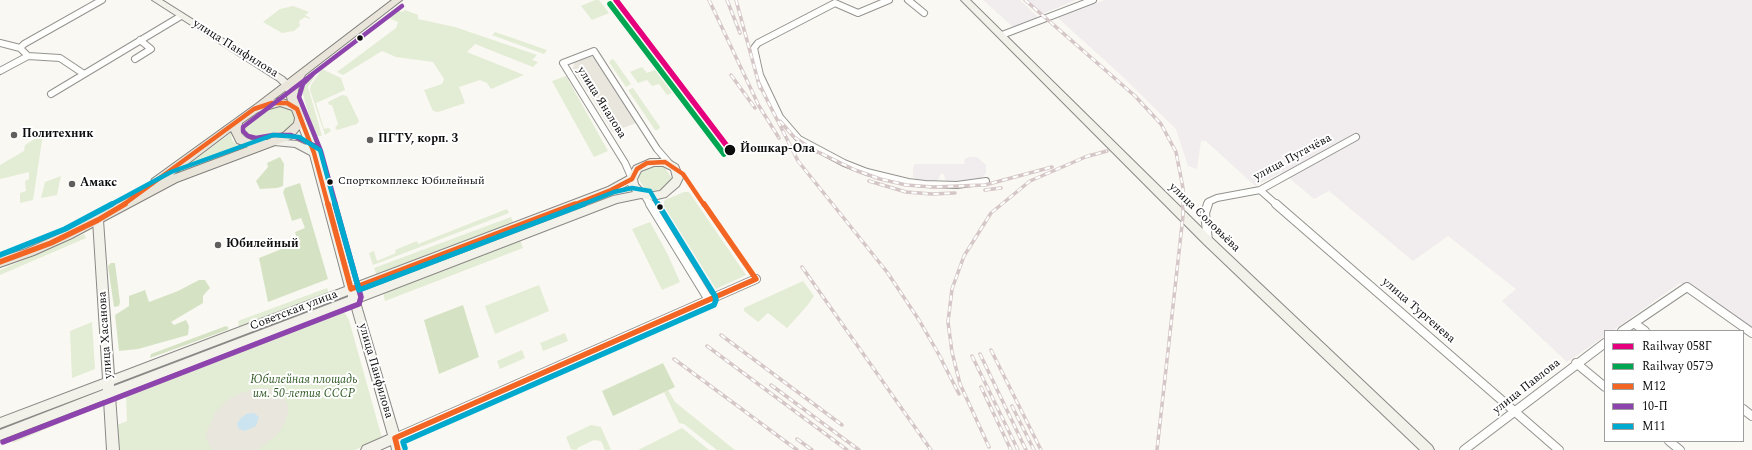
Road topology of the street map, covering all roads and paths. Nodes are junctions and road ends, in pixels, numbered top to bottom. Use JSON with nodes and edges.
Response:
{"nodes":[{"id":1,"x":102,"y":0,"type":"edge"},
{"id":2,"x":156,"y":0,"type":"edge"},
{"id":3,"x":398,"y":0,"type":"edge"},
{"id":4,"x":889,"y":0,"type":"edge"},
{"id":5,"x":908,"y":0,"type":"edge"},
{"id":6,"x":965,"y":0,"type":"edge"},
{"id":7,"x":1093,"y":0,"type":"edge"},
{"id":8,"x":924,"y":13,"type":"dead end"},
{"id":9,"x":181,"y":16,"type":"junction"},
{"id":10,"x":1002,"y":35,"type":"junction"},
{"id":11,"x":140,"y":40,"type":"junction"},
{"id":12,"x":0,"y":43,"type":"edge"},
{"id":13,"x":20,"y":48,"type":"junction"},
{"id":14,"x":28,"y":56,"type":"junction"},
{"id":15,"x":135,"y":59,"type":"dead end"},
{"id":16,"x":308,"y":68,"type":"junction"},
{"id":17,"x":0,"y":71,"type":"edge"},
{"id":18,"x":84,"y":74,"type":"junction"},
{"id":19,"x":287,"y":84,"type":"junction"},
{"id":20,"x":51,"y":94,"type":"dead end"},
{"id":21,"x":292,"y":97,"type":"junction"},
{"id":22,"x":254,"y":109,"type":"junction"},
{"id":23,"x":299,"y":114,"type":"junction"},
{"id":24,"x":238,"y":121,"type":"junction"},
{"id":25,"x":1356,"y":137,"type":"dead end"},
{"id":26,"x":271,"y":143,"type":"junction"},
{"id":27,"x":314,"y":153,"type":"junction"},
{"id":28,"x":670,"y":164,"type":"junction"},
{"id":29,"x":632,"y":179,"type":"junction"},
{"id":30,"x":986,"y":181,"type":"dead end"},
{"id":31,"x":1260,"y":190,"type":"junction"},
{"id":32,"x":643,"y":195,"type":"junction"},
{"id":33,"x":126,"y":203,"type":"junction"},
{"id":34,"x":98,"y":220,"type":"junction"},
{"id":35,"x":1208,"y":241,"type":"junction"},
{"id":36,"x":0,"y":262,"type":"edge"},
{"id":37,"x":756,"y":279,"type":"dead end"},
{"id":38,"x":352,"y":294,"type":"junction"},
{"id":39,"x":709,"y":300,"type":"junction"},
{"id":40,"x":1634,"y":323,"type":"junction"},
{"id":41,"x":1624,"y":330,"type":"edge"},
{"id":42,"x":1644,"y":330,"type":"edge"},
{"id":43,"x":1752,"y":333,"type":"edge"},
{"id":44,"x":1604,"y":344,"type":"edge"},
{"id":45,"x":1576,"y":363,"type":"junction"},
{"id":46,"x":1604,"y":386,"type":"edge"},
{"id":47,"x":109,"y":387,"type":"junction"},
{"id":48,"x":1744,"y":410,"type":"edge"},
{"id":49,"x":1515,"y":411,"type":"junction"},
{"id":50,"x":1752,"y":416,"type":"edge"},
{"id":51,"x":0,"y":423,"type":"edge"},
{"id":52,"x":0,"y":435,"type":"edge"},
{"id":53,"x":395,"y":438,"type":"junction"},
{"id":54,"x":1670,"y":442,"type":"edge"},
{"id":55,"x":113,"y":450,"type":"edge"},
{"id":56,"x":367,"y":450,"type":"edge"},
{"id":57,"x":398,"y":450,"type":"edge"},
{"id":58,"x":1428,"y":450,"type":"edge"},
{"id":59,"x":1464,"y":450,"type":"edge"},
{"id":60,"x":1559,"y":450,"type":"edge"},
{"id":61,"x":1680,"y":450,"type":"edge"}],
"edges":[{"from":1,"to":13,"type":"street"},
{"from":2,"to":9,"type":"main road","name":"улица Панфилова"},
{"from":3,"to":16,"type":"main road"},
{"from":4,"to":30,"type":"street"},
{"from":5,"to":8,"type":"street"},
{"from":6,"to":10,"type":"main road","name":"улица Соловьёва"},
{"from":7,"to":10,"type":"street"},
{"from":9,"to":11,"type":"street"},
{"from":9,"to":19,"type":"main road","name":"улица Панфилова"},
{"from":10,"to":35,"type":"main road","name":"улица Соловьёва"},
{"from":11,"to":15,"type":"street"},
{"from":11,"to":18,"type":"street"},
{"from":12,"to":13,"type":"street"},
{"from":13,"to":14,"type":"street"},
{"from":14,"to":17,"type":"street"},
{"from":14,"to":18,"type":"street"},
{"from":16,"to":19,"type":"main road"},
{"from":16,"to":21,"type":"main road"},
{"from":18,"to":20,"type":"street"},
{"from":19,"to":21,"type":"main road"},
{"from":19,"to":22,"type":"main road"},
{"from":21,"to":23,"type":"main road"},
{"from":22,"to":23,"type":"main road"},
{"from":22,"to":24,"type":"main road"},
{"from":23,"to":26,"type":"main road"},
{"from":23,"to":27,"type":"main road","name":"улица Панфилова"},
{"from":24,"to":26,"type":"main road"},
{"from":24,"to":33,"type":"main road"},
{"from":25,"to":31,"type":"street","name":"улица Пугачёва"},
{"from":26,"to":27,"type":"main road"},
{"from":26,"to":33,"type":"main road"},
{"from":27,"to":38,"type":"main road","name":"улица Панфилова"},
{"from":28,"to":29,"type":"main road"},
{"from":28,"to":29,"type":"street","name":"улица Яналова"},
{"from":28,"to":32,"type":"main road"},
{"from":29,"to":32,"type":"main road"},
{"from":29,"to":38,"type":"main road","name":"Советская улица"},
{"from":31,"to":35,"type":"street","name":"улица Пугачёва"},
{"from":31,"to":49,"type":"street","name":"улица Тургенева"},
{"from":32,"to":38,"type":"main road","name":"Советская улица"},
{"from":32,"to":39,"type":"street"},
{"from":33,"to":34,"type":"main road"},
{"from":34,"to":36,"type":"main road"},
{"from":34,"to":47,"type":"main road","name":"улица Хасанова"},
{"from":35,"to":58,"type":"main road","name":"улица Соловьёва"},
{"from":37,"to":39,"type":"street"},
{"from":38,"to":47,"type":"main road","name":"Советская улица"},
{"from":38,"to":53,"type":"main road","name":"улица Панфилова"},
{"from":39,"to":53,"type":"street"},
{"from":40,"to":41,"type":"street"},
{"from":40,"to":42,"type":"street"},
{"from":40,"to":43,"type":"street"},
{"from":44,"to":45,"type":"street","name":"улица Павлова"},
{"from":45,"to":46,"type":"street"},
{"from":45,"to":49,"type":"street","name":"улица Павлова"},
{"from":47,"to":51,"type":"main road","name":"Советская улица"},
{"from":47,"to":52,"type":"main road","name":"Советская улица"},
{"from":47,"to":55,"type":"main road","name":"улица Хасанова"},
{"from":48,"to":50,"type":"street"},
{"from":49,"to":59,"type":"street","name":"улица Павлова"},
{"from":49,"to":60,"type":"street","name":"улица Тургенева"},
{"from":53,"to":56,"type":"main road"},
{"from":53,"to":57,"type":"main road","name":"улица Панфилова"},
{"from":54,"to":61,"type":"street"}]}
